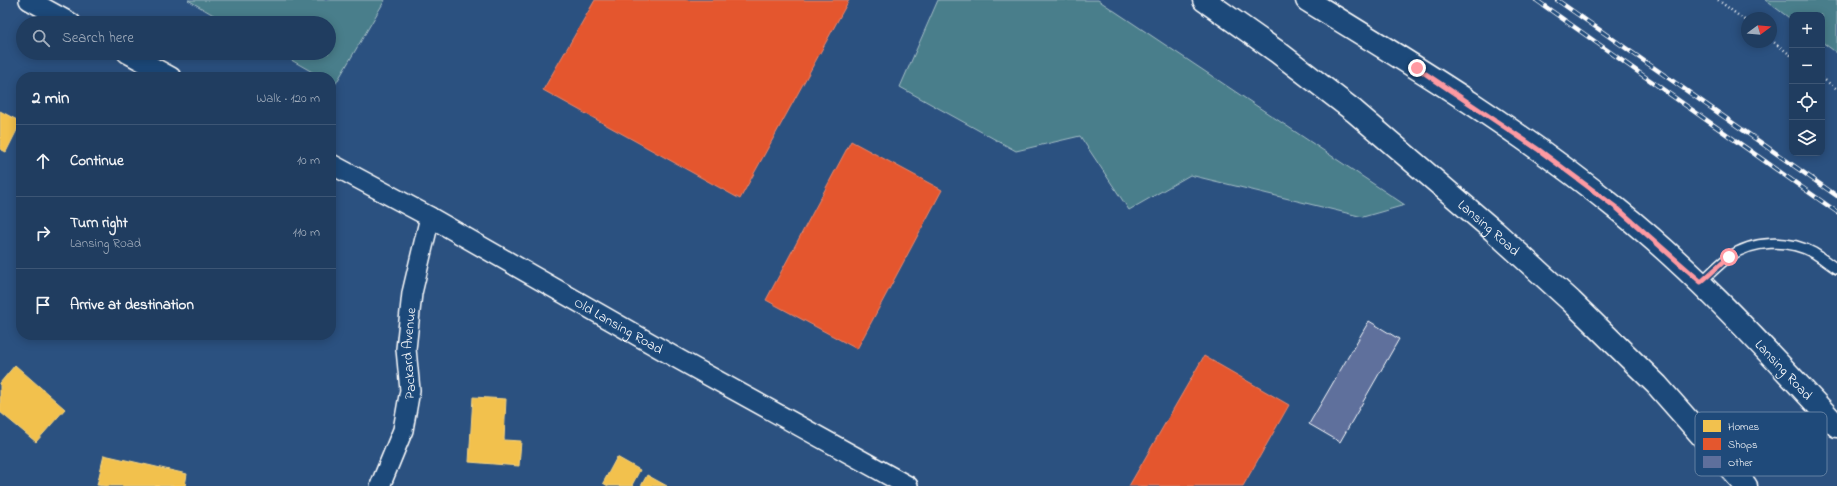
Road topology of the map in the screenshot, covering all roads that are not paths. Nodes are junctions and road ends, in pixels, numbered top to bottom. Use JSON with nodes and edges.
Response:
{"nodes":[{"id":1,"x":29,"y":0,"type":"edge"},
{"id":2,"x":1204,"y":0,"type":"edge"},
{"id":3,"x":1307,"y":0,"type":"edge"},
{"id":4,"x":58,"y":16,"type":"edge"},
{"id":5,"x":140,"y":60,"type":"edge"},
{"id":6,"x":162,"y":72,"type":"edge"},
{"id":7,"x":336,"y":167,"type":"edge"},
{"id":8,"x":430,"y":217,"type":"junction"},
{"id":9,"x":1837,"y":269,"type":"edge"},
{"id":10,"x":1701,"y":282,"type":"junction"},
{"id":11,"x":1824,"y":412,"type":"edge"},
{"id":12,"x":1827,"y":415,"type":"edge"},
{"id":13,"x":1837,"y":426,"type":"edge"},
{"id":14,"x":1695,"y":428,"type":"edge"},
{"id":15,"x":1737,"y":476,"type":"edge"},
{"id":16,"x":380,"y":486,"type":"edge"},
{"id":17,"x":908,"y":486,"type":"edge"},
{"id":18,"x":1746,"y":486,"type":"edge"}],
"edges":[{"from":1,"to":4,"type":"street"},
{"from":2,"to":14,"type":"main road","name":"Lansing Road"},
{"from":3,"to":10,"type":"main road","name":"Lansing Road"},
{"from":5,"to":6,"type":"street"},
{"from":7,"to":8,"type":"street","name":"Old Lansing Road"},
{"from":8,"to":16,"type":"street","name":"Packard Avenue"},
{"from":8,"to":17,"type":"street","name":"Old Lansing Road"},
{"from":9,"to":10,"type":"lane"},
{"from":10,"to":11,"type":"main road","name":"Lansing Road"},
{"from":12,"to":13,"type":"main road","name":"Lansing Road"},
{"from":15,"to":18,"type":"main road","name":"Lansing Road"}]}
